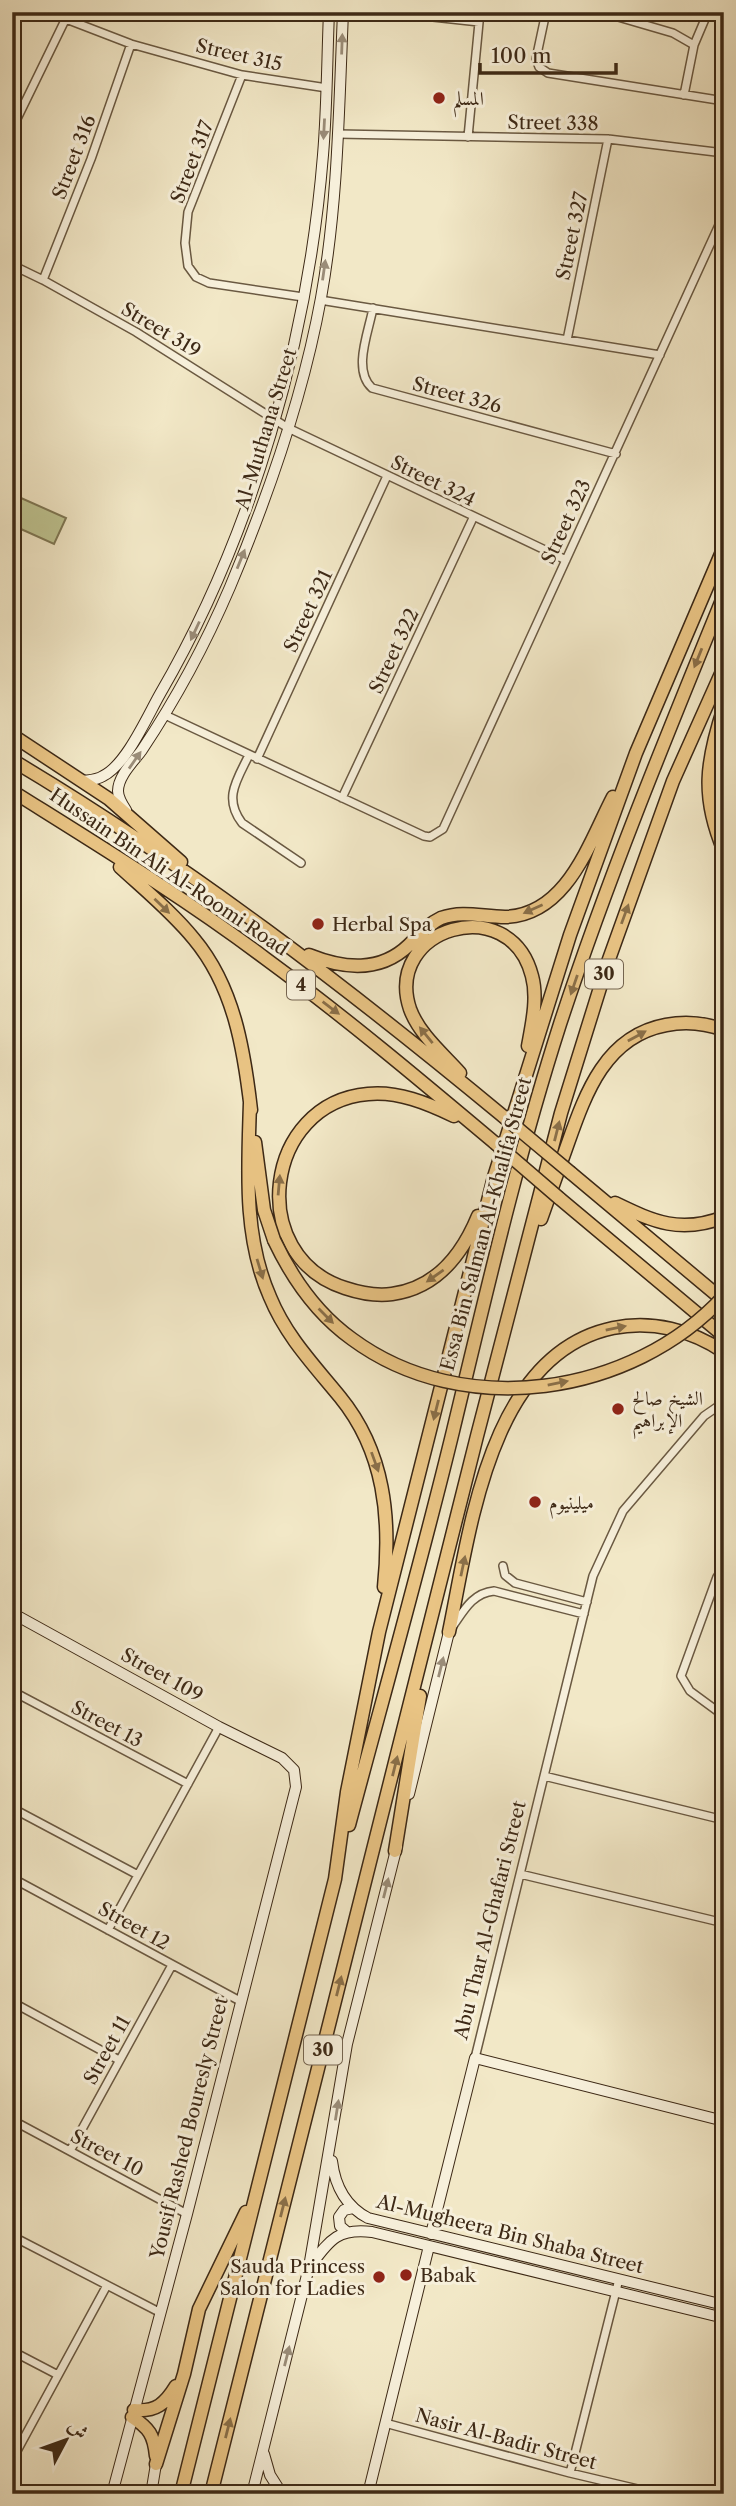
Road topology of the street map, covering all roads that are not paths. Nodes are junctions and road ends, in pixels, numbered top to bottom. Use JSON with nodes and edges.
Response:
{"nodes":[{"id":1,"x":328,"y":12,"type":"edge"},
{"id":2,"x":343,"y":12,"type":"edge"},
{"id":3,"x":387,"y":12,"type":"edge"},
{"id":4,"x":480,"y":12,"type":"edge"},
{"id":5,"x":546,"y":12,"type":"edge"},
{"id":6,"x":601,"y":12,"type":"edge"},
{"id":7,"x":708,"y":12,"type":"edge"},
{"id":8,"x":67,"y":16,"type":"edge"},
{"id":9,"x":479,"y":22,"type":"junction"},
{"id":10,"x":131,"y":44,"type":"junction"},
{"id":11,"x":694,"y":45,"type":"junction"},
{"id":12,"x":242,"y":75,"type":"junction"},
{"id":13,"x":327,"y":88,"type":"junction"},
{"id":14,"x":684,"y":95,"type":"junction"},
{"id":15,"x":724,"y":101,"type":"edge"},
{"id":16,"x":12,"y":129,"type":"edge"},
{"id":17,"x":338,"y":134,"type":"junction"},
{"id":18,"x":468,"y":137,"type":"junction"},
{"id":19,"x":608,"y":139,"type":"junction"},
{"id":20,"x":724,"y":153,"type":"edge"},
{"id":21,"x":724,"y":214,"type":"edge"},
{"id":22,"x":12,"y":265,"type":"edge"},
{"id":23,"x":43,"y":280,"type":"junction"},
{"id":24,"x":303,"y":297,"type":"junction"},
{"id":25,"x":320,"y":300,"type":"junction"},
{"id":26,"x":373,"y":307,"type":"junction"},
{"id":27,"x":567,"y":340,"type":"junction"},
{"id":28,"x":660,"y":355,"type":"junction"},
{"id":29,"x":274,"y":418,"type":"junction"},
{"id":30,"x":288,"y":428,"type":"junction"},
{"id":31,"x":615,"y":454,"type":"junction"},
{"id":32,"x":387,"y":476,"type":"junction"},
{"id":33,"x":473,"y":518,"type":"junction"},
{"id":34,"x":724,"y":547,"type":"edge"},
{"id":35,"x":566,"y":560,"type":"junction"},
{"id":36,"x":724,"y":595,"type":"edge"},
{"id":37,"x":724,"y":667,"type":"edge"},
{"id":38,"x":724,"y":707,"type":"edge"},
{"id":39,"x":165,"y":715,"type":"junction"},
{"id":40,"x":12,"y":735,"type":"edge"},
{"id":41,"x":636,"y":753,"type":"junction"},
{"id":42,"x":253,"y":757,"type":"junction"},
{"id":43,"x":12,"y":760,"type":"edge"},
{"id":44,"x":83,"y":781,"type":"junction"},
{"id":45,"x":12,"y":791,"type":"edge"},
{"id":46,"x":342,"y":798,"type":"junction"},
{"id":47,"x":133,"y":818,"type":"junction"},
{"id":48,"x":94,"y":843,"type":"junction"},
{"id":49,"x":724,"y":851,"type":"edge"},
{"id":50,"x":301,"y":863,"type":"dead end"},
{"id":51,"x":215,"y":892,"type":"junction"},
{"id":52,"x":294,"y":948,"type":"junction"},
{"id":53,"x":724,"y":1030,"type":"edge"},
{"id":54,"x":521,"y":1088,"type":"junction"},
{"id":55,"x":250,"y":1103,"type":"junction"},
{"id":56,"x":488,"y":1104,"type":"junction"},
{"id":57,"x":474,"y":1126,"type":"junction"},
{"id":58,"x":494,"y":1177,"type":"junction"},
{"id":59,"x":596,"y":1193,"type":"junction"},
{"id":60,"x":724,"y":1217,"type":"edge"},
{"id":61,"x":516,"y":1292,"type":"junction"},
{"id":62,"x":724,"y":1296,"type":"edge"},
{"id":63,"x":724,"y":1301,"type":"edge"},
{"id":64,"x":724,"y":1336,"type":"edge"},
{"id":65,"x":724,"y":1352,"type":"edge"},
{"id":66,"x":724,"y":1410,"type":"edge"},
{"id":67,"x":724,"y":1567,"type":"edge"},
{"id":68,"x":513,"y":1594,"type":"junction"},
{"id":69,"x":587,"y":1602,"type":"junction"},
{"id":70,"x":436,"y":1606,"type":"junction"},
{"id":71,"x":12,"y":1613,"type":"edge"},
{"id":72,"x":584,"y":1614,"type":"junction"},
{"id":73,"x":379,"y":1632,"type":"junction"},
{"id":74,"x":449,"y":1632,"type":"junction"},
{"id":75,"x":12,"y":1691,"type":"edge"},
{"id":76,"x":724,"y":1716,"type":"edge"},
{"id":77,"x":219,"y":1727,"type":"junction"},
{"id":78,"x":293,"y":1770,"type":"joint"},
{"id":79,"x":544,"y":1776,"type":"junction"},
{"id":80,"x":187,"y":1784,"type":"junction"},
{"id":81,"x":12,"y":1808,"type":"edge"},
{"id":82,"x":724,"y":1820,"type":"edge"},
{"id":83,"x":395,"y":1851,"type":"junction"},
{"id":84,"x":520,"y":1874,"type":"junction"},
{"id":85,"x":138,"y":1875,"type":"junction"},
{"id":86,"x":12,"y":1878,"type":"edge"},
{"id":87,"x":335,"y":1879,"type":"junction"},
{"id":88,"x":724,"y":1923,"type":"edge"},
{"id":89,"x":108,"y":1930,"type":"junction"},
{"id":90,"x":172,"y":1965,"type":"junction"},
{"id":91,"x":240,"y":2001,"type":"junction"},
{"id":92,"x":12,"y":2002,"type":"edge"},
{"id":93,"x":475,"y":2058,"type":"junction"},
{"id":94,"x":119,"y":2060,"type":"junction"},
{"id":95,"x":12,"y":2120,"type":"edge"},
{"id":96,"x":724,"y":2120,"type":"edge"},
{"id":97,"x":330,"y":2150,"type":"junction"},
{"id":98,"x":70,"y":2151,"type":"junction"},
{"id":99,"x":258,"y":2187,"type":"junction"},
{"id":100,"x":353,"y":2208,"type":"junction"},
{"id":101,"x":187,"y":2214,"type":"junction"},
{"id":102,"x":347,"y":2232,"type":"junction"},
{"id":103,"x":431,"y":2234,"type":"junction"},
{"id":104,"x":12,"y":2236,"type":"edge"},
{"id":105,"x":429,"y":2246,"type":"junction"},
{"id":106,"x":309,"y":2267,"type":"junction"},
{"id":107,"x":619,"y":2279,"type":"junction"},
{"id":108,"x":106,"y":2287,"type":"junction"},
{"id":109,"x":616,"y":2291,"type":"junction"},
{"id":110,"x":724,"y":2305,"type":"edge"},
{"id":111,"x":159,"y":2312,"type":"junction"},
{"id":112,"x":724,"y":2318,"type":"edge"},
{"id":113,"x":12,"y":2351,"type":"edge"},
{"id":114,"x":184,"y":2374,"type":"junction"},
{"id":115,"x":58,"y":2375,"type":"junction"},
{"id":116,"x":133,"y":2414,"type":"junction"},
{"id":117,"x":385,"y":2423,"type":"junction"},
{"id":118,"x":263,"y":2450,"type":"junction"},
{"id":119,"x":12,"y":2460,"type":"edge"},
{"id":120,"x":156,"y":2464,"type":"junction"},
{"id":121,"x":570,"y":2473,"type":"junction"},
{"id":122,"x":112,"y":2494,"type":"edge"},
{"id":123,"x":151,"y":2494,"type":"edge"},
{"id":124,"x":181,"y":2494,"type":"edge"},
{"id":125,"x":211,"y":2494,"type":"edge"},
{"id":126,"x":252,"y":2494,"type":"edge"},
{"id":127,"x":282,"y":2494,"type":"edge"},
{"id":128,"x":368,"y":2494,"type":"edge"},
{"id":129,"x":659,"y":2494,"type":"edge"}],
"edges":[{"from":1,"to":13,"type":"street","name":"Al-Muthana Street"},
{"from":17,"to":2,"type":"street","name":"Al-Muthana Street","one_way":true},
{"from":3,"to":9,"type":"street"},
{"from":4,"to":9,"type":"street"},
{"from":5,"to":14,"type":"street"},
{"from":6,"to":11,"type":"street"},
{"from":7,"to":11,"type":"street"},
{"from":8,"to":10,"type":"street","name":"Street 315"},
{"from":8,"to":16,"type":"street"},
{"from":9,"to":18,"type":"street"},
{"from":10,"to":12,"type":"street","name":"Street 315"},
{"from":10,"to":23,"type":"street","name":"Street 316"},
{"from":11,"to":14,"type":"street"},
{"from":12,"to":13,"type":"street","name":"Street 315"},
{"from":12,"to":24,"type":"street","name":"Street 317"},
{"from":13,"to":24,"type":"street","name":"Al-Muthana Street","one_way":true},
{"from":14,"to":15,"type":"street"},
{"from":17,"to":18,"type":"street","name":"Street 338"},
{"from":25,"to":17,"type":"street","name":"Al-Muthana Street","one_way":true},
{"from":18,"to":19,"type":"street","name":"Street 338"},
{"from":19,"to":20,"type":"street","name":"Street 338"},
{"from":19,"to":27,"type":"street","name":"Street 327"},
{"from":21,"to":28,"type":"street","name":"Street 323"},
{"from":22,"to":23,"type":"street","name":"Street 319"},
{"from":23,"to":29,"type":"street","name":"Street 319"},
{"from":24,"to":29,"type":"street","name":"Al-Muthana Street"},
{"from":25,"to":26,"type":"street"},
{"from":25,"to":30,"type":"street","name":"Al-Muthana Street"},
{"from":26,"to":27,"type":"street"},
{"from":26,"to":31,"type":"street","name":"Street 326"},
{"from":27,"to":28,"type":"street"},
{"from":28,"to":31,"type":"street","name":"Street 323"},
{"from":29,"to":30,"type":"street","name":"Street 319"},
{"from":29,"to":44,"type":"street","name":"Al-Muthana Street","one_way":true},
{"from":30,"to":32,"type":"street","name":"Street 324"},
{"from":39,"to":30,"type":"street","name":"Al-Muthana Street","one_way":true},
{"from":31,"to":35,"type":"street","name":"Street 323"},
{"from":32,"to":33,"type":"street","name":"Street 324"},
{"from":32,"to":42,"type":"street","name":"Street 321"},
{"from":33,"to":35,"type":"street","name":"Street 324"},
{"from":33,"to":46,"type":"street","name":"Street 322"},
{"from":34,"to":41,"type":"highway"},
{"from":35,"to":46,"type":"street","name":"Street 323"},
{"from":36,"to":87,"type":"highway","name":"Essa Bin Salman Al-Khalifa Street","number":"30","one_way":true},
{"from":61,"to":37,"type":"highway","number":"30","one_way":true},
{"from":38,"to":49,"type":"highway"},
{"from":39,"to":42,"type":"street"},
{"from":47,"to":39,"type":"street","name":"Al-Muthana Street","one_way":true},
{"from":40,"to":44,"type":"highway"},
{"from":41,"to":52,"type":"highway","one_way":true},
{"from":41,"to":54,"type":"highway"},
{"from":42,"to":46,"type":"street"},
{"from":42,"to":50,"type":"street","name":"Street 321"},
{"from":43,"to":51,"type":"highway","name":"Hussain Bin Ali Al-Roomi Road","number":"4"},
{"from":44,"to":47,"type":"highway"},
{"from":45,"to":48,"type":"highway","name":"Hussain Bin Ali Al-Roomi Road","number":"4"},
{"from":47,"to":51,"type":"highway"},
{"from":48,"to":55,"type":"highway","one_way":true},
{"from":48,"to":57,"type":"highway","name":"Hussain Bin Ali Al-Roomi Road","number":"4","one_way":true},
{"from":51,"to":52,"type":"highway","name":"Hussain Bin Ali Al-Roomi Road","number":"4"},
{"from":52,"to":56,"type":"highway","name":"Hussain Bin Ali Al-Roomi Road","number":"4"},
{"from":61,"to":53,"type":"highway","one_way":true},
{"from":56,"to":54,"type":"highway","one_way":true},
{"from":54,"to":58,"type":"highway"},
{"from":55,"to":62,"type":"highway","one_way":true,"bridge":true},
{"from":55,"to":73,"type":"highway","one_way":true},
{"from":56,"to":59,"type":"highway","name":"Hussain Bin Ali Al-Roomi Road","number":"4","bridge":true},
{"from":58,"to":57,"type":"highway","one_way":true},
{"from":57,"to":64,"type":"highway","name":"Hussain Bin Ali Al-Roomi Road","number":"4","bridge":true},
{"from":58,"to":73,"type":"highway","one_way":true},
{"from":59,"to":60,"type":"highway"},
{"from":59,"to":63,"type":"highway","name":"Hussain Bin Ali Al-Roomi Road","number":"4"},
{"from":61,"to":70,"type":"highway","number":"30"},
{"from":74,"to":65,"type":"highway","one_way":true},
{"from":66,"to":69,"type":"street","name":"Abu Thar Al-Ghafari Street"},
{"from":67,"to":76,"type":"street"},
{"from":68,"to":69,"type":"street"},
{"from":68,"to":72,"type":"street"},
{"from":68,"to":74,"type":"street"},
{"from":69,"to":72,"type":"street","name":"Abu Thar Al-Ghafari Street"},
{"from":70,"to":83,"type":"highway"},
{"from":125,"to":70,"type":"highway","number":"30","one_way":true},
{"from":71,"to":77,"type":"street","name":"Street 109"},
{"from":72,"to":79,"type":"street","name":"Abu Thar Al-Ghafari Street"},
{"from":73,"to":87,"type":"highway"},
{"from":83,"to":74,"type":"street","one_way":true},
{"from":75,"to":80,"type":"street","name":"Street 13"},
{"from":77,"to":78,"type":"street","name":"Street 109"},
{"from":77,"to":80,"type":"street"},
{"from":78,"to":91,"type":"street","name":"Yousif Rashed Bouresly Street"},
{"from":79,"to":82,"type":"street"},
{"from":79,"to":84,"type":"street","name":"Abu Thar Al-Ghafari Street"},
{"from":80,"to":85,"type":"street"},
{"from":81,"to":85,"type":"street"},
{"from":97,"to":83,"type":"street","one_way":true},
{"from":84,"to":88,"type":"street"},
{"from":84,"to":93,"type":"street","name":"Abu Thar Al-Ghafari Street"},
{"from":85,"to":89,"type":"street"},
{"from":86,"to":89,"type":"street","name":"Street 12"},
{"from":87,"to":99,"type":"highway","number":"30"},
{"from":89,"to":90,"type":"street","name":"Street 12"},
{"from":90,"to":91,"type":"street","name":"Street 12"},
{"from":90,"to":94,"type":"street","name":"Street 11"},
{"from":91,"to":101,"type":"street","name":"Yousif Rashed Bouresly Street"},
{"from":92,"to":94,"type":"street"},
{"from":93,"to":96,"type":"street"},
{"from":93,"to":103,"type":"street","name":"Abu Thar Al-Ghafari Street"},
{"from":94,"to":98,"type":"street","name":"Street 11"},
{"from":95,"to":98,"type":"street","name":"Street 10"},
{"from":97,"to":100,"type":"street","name":"Al-Mugheera Bin Shaba Street"},
{"from":97,"to":106,"type":"street"},
{"from":98,"to":101,"type":"street","name":"Street 10"},
{"from":99,"to":114,"type":"highway"},
{"from":99,"to":124,"type":"highway","number":"30"},
{"from":100,"to":102,"type":"street"},
{"from":100,"to":103,"type":"street","name":"Al-Mugheera Bin Shaba Street"},
{"from":101,"to":111,"type":"street","name":"Yousif Rashed Bouresly Street"},
{"from":102,"to":105,"type":"street","name":"Al-Mugheera Bin Shaba Street"},
{"from":102,"to":106,"type":"street"},
{"from":103,"to":107,"type":"street","name":"Al-Mugheera Bin Shaba Street"},
{"from":104,"to":108,"type":"street"},
{"from":105,"to":109,"type":"street","name":"Al-Mugheera Bin Shaba Street"},
{"from":105,"to":117,"type":"street"},
{"from":118,"to":106,"type":"street","one_way":true},
{"from":107,"to":109,"type":"street"},
{"from":107,"to":110,"type":"street","name":"Al-Mugheera Bin Shaba Street"},
{"from":108,"to":111,"type":"street"},
{"from":108,"to":115,"type":"street"},
{"from":109,"to":112,"type":"street","name":"Al-Mugheera Bin Shaba Street"},
{"from":109,"to":121,"type":"street"},
{"from":111,"to":116,"type":"street","name":"Yousif Rashed Bouresly Street"},
{"from":113,"to":115,"type":"street"},
{"from":114,"to":116,"type":"highway"},
{"from":114,"to":120,"type":"highway"},
{"from":115,"to":119,"type":"street"},
{"from":116,"to":120,"type":"highway"},
{"from":116,"to":122,"type":"street","name":"Yousif Rashed Bouresly Street"},
{"from":117,"to":121,"type":"street","name":"Nasir Al-Badir Street"},
{"from":117,"to":128,"type":"street"},
{"from":118,"to":126,"type":"street"},
{"from":118,"to":127,"type":"street"},
{"from":120,"to":123,"type":"street"},
{"from":121,"to":129,"type":"street","name":"Nasir Al-Badir Street"}]}
